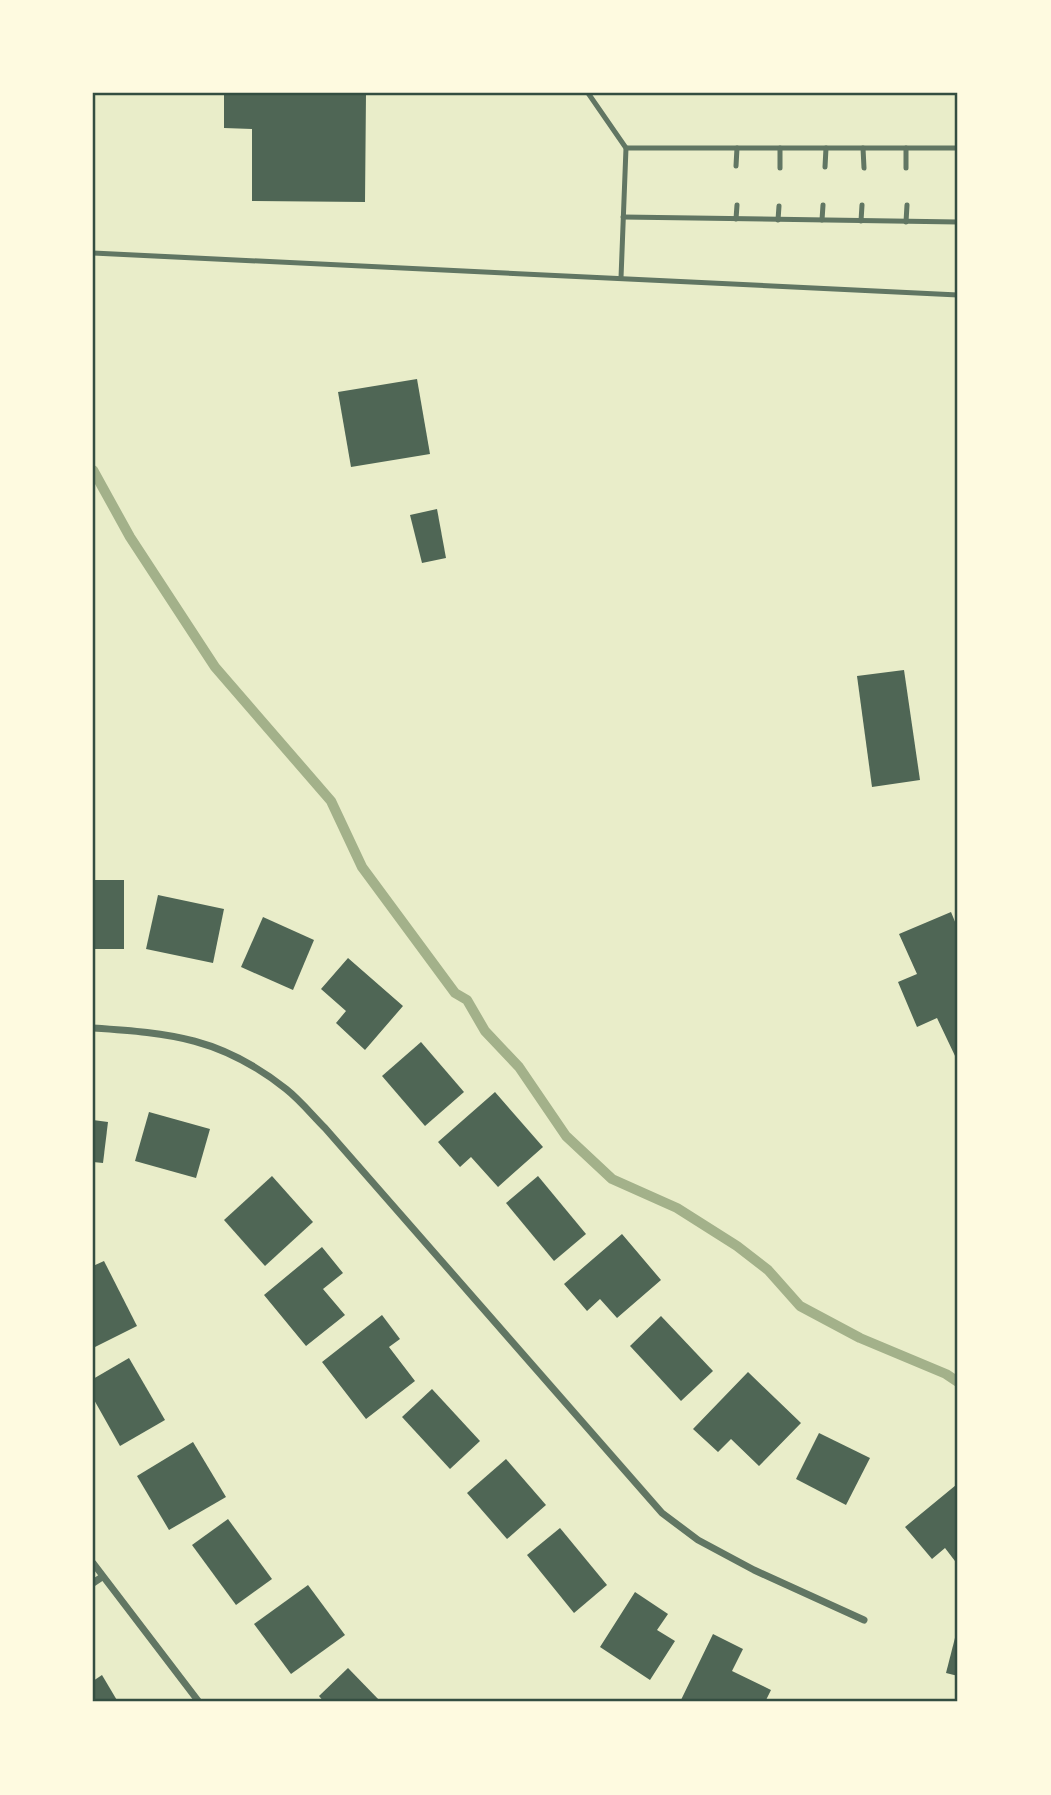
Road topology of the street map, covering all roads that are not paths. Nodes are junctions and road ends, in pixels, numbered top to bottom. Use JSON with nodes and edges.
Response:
{"nodes":[{"id":1,"x":588,"y":93,"type":"edge"},
{"id":2,"x":626,"y":148,"type":"junction"},
{"id":3,"x":737,"y":148,"type":"junction"},
{"id":4,"x":780,"y":148,"type":"junction"},
{"id":5,"x":826,"y":148,"type":"junction"},
{"id":6,"x":863,"y":148,"type":"junction"},
{"id":7,"x":906,"y":148,"type":"junction"},
{"id":8,"x":958,"y":148,"type":"edge"},
{"id":9,"x":736,"y":166,"type":"dead end"},
{"id":10,"x":825,"y":167,"type":"dead end"},
{"id":11,"x":780,"y":168,"type":"dead end"},
{"id":12,"x":864,"y":168,"type":"dead end"},
{"id":13,"x":906,"y":168,"type":"dead end"},
{"id":14,"x":737,"y":205,"type":"dead end"},
{"id":15,"x":823,"y":205,"type":"dead end"},
{"id":16,"x":862,"y":205,"type":"dead end"},
{"id":17,"x":906,"y":205,"type":"dead end"},
{"id":18,"x":779,"y":206,"type":"dead end"},
{"id":19,"x":623,"y":218,"type":"junction"},
{"id":20,"x":736,"y":219,"type":"junction"},
{"id":21,"x":778,"y":220,"type":"junction"},
{"id":22,"x":822,"y":220,"type":"junction"},
{"id":23,"x":861,"y":221,"type":"junction"},
{"id":24,"x":906,"y":222,"type":"junction"},
{"id":25,"x":958,"y":222,"type":"edge"},
{"id":26,"x":93,"y":253,"type":"edge"},
{"id":27,"x":621,"y":278,"type":"junction"},
{"id":28,"x":958,"y":295,"type":"edge"},
{"id":29,"x":93,"y":1028,"type":"edge"},
{"id":30,"x":93,"y":1563,"type":"edge"},
{"id":31,"x":102,"y":1577,"type":"junction"},
{"id":32,"x":93,"y":1583,"type":"edge"},
{"id":33,"x":864,"y":1620,"type":"dead end"},
{"id":34,"x":199,"y":1702,"type":"edge"}],
"edges":[{"from":1,"to":2,"type":"lane"},
{"from":2,"to":3,"type":"lane"},
{"from":2,"to":19,"type":"lane"},
{"from":3,"to":4,"type":"lane"},
{"from":3,"to":9,"type":"lane"},
{"from":4,"to":5,"type":"lane"},
{"from":4,"to":11,"type":"lane"},
{"from":5,"to":6,"type":"lane"},
{"from":5,"to":10,"type":"lane"},
{"from":6,"to":7,"type":"lane"},
{"from":6,"to":12,"type":"lane"},
{"from":7,"to":8,"type":"lane"},
{"from":7,"to":13,"type":"lane"},
{"from":14,"to":20,"type":"lane"},
{"from":15,"to":22,"type":"lane"},
{"from":16,"to":23,"type":"lane"},
{"from":17,"to":24,"type":"lane"},
{"from":18,"to":21,"type":"lane"},
{"from":19,"to":20,"type":"lane"},
{"from":19,"to":27,"type":"lane"},
{"from":20,"to":21,"type":"lane"},
{"from":21,"to":22,"type":"lane"},
{"from":22,"to":23,"type":"lane"},
{"from":23,"to":24,"type":"lane"},
{"from":24,"to":25,"type":"lane"},
{"from":26,"to":27,"type":"lane"},
{"from":27,"to":28,"type":"lane"},
{"from":29,"to":33,"type":"street"},
{"from":30,"to":31,"type":"street"},
{"from":31,"to":32,"type":"street"},
{"from":31,"to":34,"type":"street"}]}
